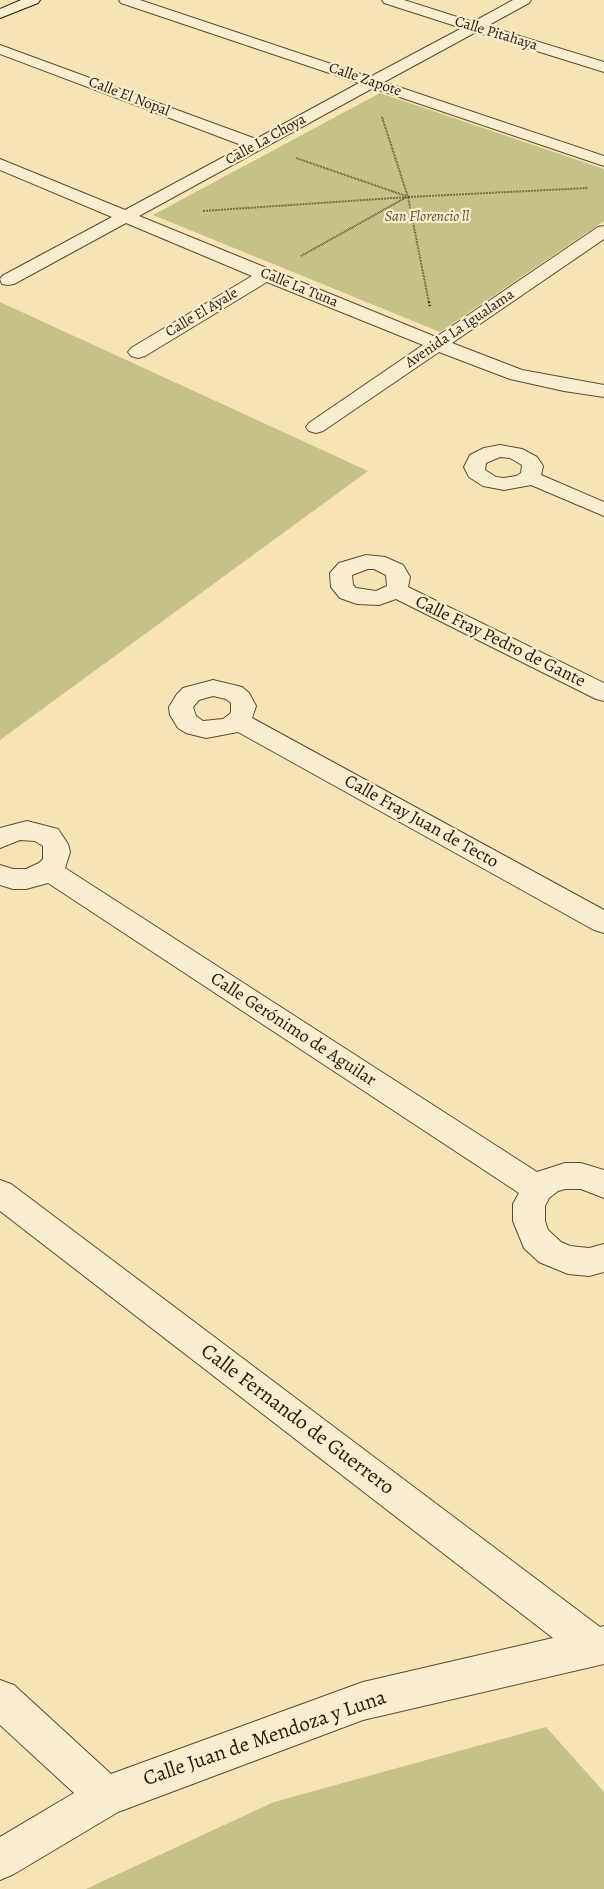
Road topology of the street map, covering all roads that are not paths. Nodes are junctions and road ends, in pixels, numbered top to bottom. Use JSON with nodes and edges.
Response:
{"nodes":[{"id":1,"x":33,"y":0,"type":"edge"},
{"id":2,"x":126,"y":0,"type":"edge"},
{"id":3,"x":389,"y":0,"type":"edge"},
{"id":4,"x":524,"y":0,"type":"edge"},
{"id":5,"x":0,"y":14,"type":"edge"},
{"id":6,"x":475,"y":27,"type":"junction"},
{"id":7,"x":0,"y":49,"type":"edge"},
{"id":8,"x":604,"y":67,"type":"edge"},
{"id":9,"x":372,"y":83,"type":"junction"},
{"id":10,"x":257,"y":145,"type":"junction"},
{"id":11,"x":604,"y":161,"type":"edge"},
{"id":12,"x":0,"y":164,"type":"edge"},
{"id":13,"x":126,"y":216,"type":"junction"},
{"id":14,"x":604,"y":231,"type":"edge"},
{"id":15,"x":266,"y":275,"type":"junction"},
{"id":16,"x":8,"y":280,"type":"dead end"},
{"id":17,"x":438,"y":344,"type":"junction"},
{"id":18,"x":138,"y":352,"type":"dead end"},
{"id":19,"x":604,"y":390,"type":"edge"},
{"id":20,"x":316,"y":427,"type":"dead end"},
{"id":21,"x":529,"y":477,"type":"dead end"},
{"id":22,"x":604,"y":510,"type":"edge"},
{"id":23,"x":396,"y":590,"type":"dead end"},
{"id":24,"x":604,"y":693,"type":"edge"},
{"id":25,"x":238,"y":721,"type":"dead end"},
{"id":26,"x":0,"y":839,"type":"edge"},
{"id":27,"x":48,"y":870,"type":"junction"},
{"id":28,"x":0,"y":875,"type":"edge"},
{"id":29,"x":604,"y":923,"type":"edge"},
{"id":30,"x":604,"y":1185,"type":"edge"},
{"id":31,"x":538,"y":1189,"type":"junction"},
{"id":32,"x":0,"y":1194,"type":"edge"},
{"id":33,"x":604,"y":1258,"type":"edge"},
{"id":34,"x":599,"y":1645,"type":"edge"},
{"id":35,"x":0,"y":1699,"type":"edge"},
{"id":36,"x":106,"y":1796,"type":"junction"},
{"id":37,"x":0,"y":1860,"type":"edge"}],
"edges":[{"from":1,"to":5,"type":"street"},
{"from":2,"to":9,"type":"street","name":"Calle Zapote"},
{"from":3,"to":6,"type":"street","name":"Calle Pitahaya"},
{"from":4,"to":6,"type":"street","name":"Calle La Choya"},
{"from":6,"to":8,"type":"street","name":"Calle Pitahaya"},
{"from":6,"to":9,"type":"street","name":"Calle La Choya"},
{"from":7,"to":10,"type":"street","name":"Calle El Nopal"},
{"from":9,"to":10,"type":"street","name":"Calle La Choya"},
{"from":9,"to":11,"type":"street","name":"Calle Zapote"},
{"from":10,"to":13,"type":"street","name":"Calle La Choya"},
{"from":12,"to":13,"type":"street","name":"Calle La Tuna"},
{"from":13,"to":15,"type":"street","name":"Calle La Tuna"},
{"from":13,"to":16,"type":"street","name":"Calle La Choya"},
{"from":14,"to":17,"type":"street","name":"Avenida La Igualama"},
{"from":15,"to":17,"type":"street","name":"Calle La Tuna"},
{"from":15,"to":18,"type":"street","name":"Calle El Ayale"},
{"from":17,"to":19,"type":"street","name":"Calle La Tuna"},
{"from":17,"to":20,"type":"street","name":"Avenida La Igualama"},
{"from":21,"to":22,"type":"street"},
{"from":23,"to":24,"type":"street","name":"Calle Fray Pedro de Gante"},
{"from":25,"to":29,"type":"street","name":"Calle Fray Juan de Tecto"},
{"from":26,"to":27,"type":"street"},
{"from":27,"to":28,"type":"street"},
{"from":27,"to":31,"type":"street","name":"Calle Gerónimo de Aguilar"},
{"from":30,"to":31,"type":"street"},
{"from":31,"to":33,"type":"street"},
{"from":32,"to":34,"type":"street","name":"Calle Fernando de Guerrero"},
{"from":34,"to":36,"type":"street","name":"Calle Juan de Mendoza y Luna"},
{"from":35,"to":36,"type":"street"},
{"from":36,"to":37,"type":"street","name":"Calle Juan de Mendoza y Luna"}]}
